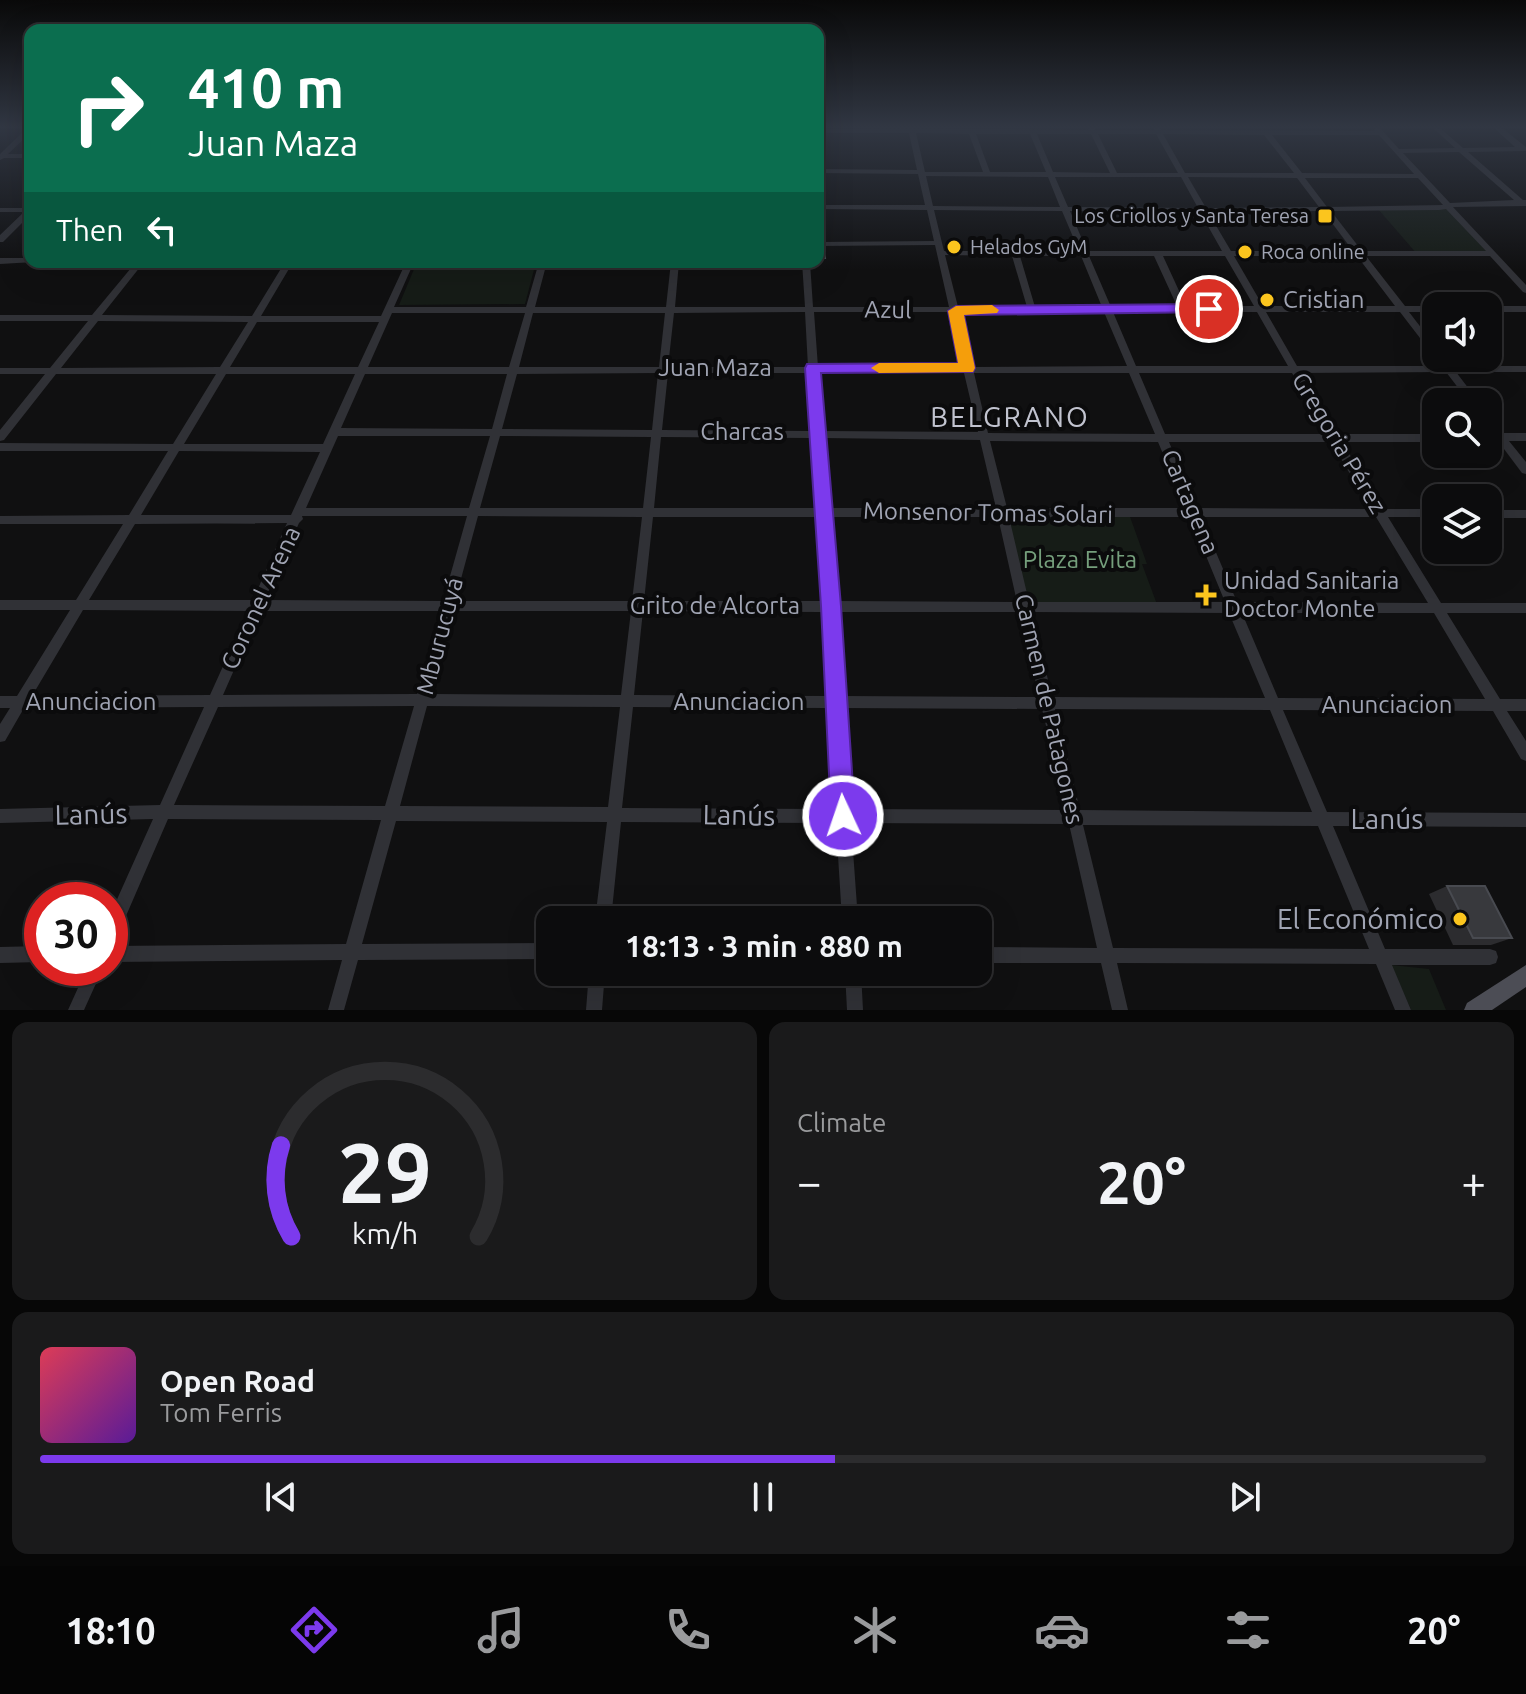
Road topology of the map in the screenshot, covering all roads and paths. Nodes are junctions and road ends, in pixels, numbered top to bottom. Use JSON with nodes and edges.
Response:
{"nodes":[{"id":1,"x":922,"y":175,"type":"edge"},
{"id":2,"x":1051,"y":175,"type":"edge"},
{"id":3,"x":1184,"y":175,"type":"edge"},
{"id":4,"x":1298,"y":175,"type":"edge"},
{"id":5,"x":1314,"y":175,"type":"edge"},
{"id":6,"x":1490,"y":175,"type":"edge"},
{"id":7,"x":1420,"y":176,"type":"joint"},
{"id":8,"x":1524,"y":204,"type":"edge"},
{"id":9,"x":1447,"y":206,"type":"junction"},
{"id":10,"x":824,"y":207,"type":"edge"},
{"id":11,"x":931,"y":209,"type":"junction"},
{"id":12,"x":0,"y":210,"type":"edge"},
{"id":13,"x":24,"y":210,"type":"edge"},
{"id":14,"x":1067,"y":210,"type":"junction"},
{"id":15,"x":1203,"y":210,"type":"junction"},
{"id":16,"x":1323,"y":210,"type":"junction"},
{"id":17,"x":24,"y":216,"type":"edge"},
{"id":18,"x":0,"y":240,"type":"edge"},
{"id":19,"x":939,"y":243,"type":"junction"},
{"id":20,"x":824,"y":244,"type":"edge"},
{"id":21,"x":942,"y":253,"type":"junction"},
{"id":22,"x":1015,"y":253,"type":"junction"},
{"id":23,"x":1157,"y":253,"type":"junction"},
{"id":24,"x":1085,"y":254,"type":"junction"},
{"id":25,"x":1229,"y":254,"type":"junction"},
{"id":26,"x":1358,"y":254,"type":"junction"},
{"id":27,"x":1491,"y":254,"type":"junction"},
{"id":28,"x":0,"y":261,"type":"edge"},
{"id":29,"x":24,"y":261,"type":"edge"},
{"id":30,"x":135,"y":268,"type":"edge"},
{"id":31,"x":285,"y":268,"type":"edge"},
{"id":32,"x":407,"y":268,"type":"edge"},
{"id":33,"x":541,"y":268,"type":"edge"},
{"id":34,"x":674,"y":268,"type":"edge"},
{"id":35,"x":806,"y":268,"type":"edge"},
{"id":36,"x":1526,"y":290,"type":"edge"},
{"id":37,"x":530,"y":308,"type":"junction"},
{"id":38,"x":670,"y":309,"type":"junction"},
{"id":39,"x":809,"y":309,"type":"junction"},
{"id":40,"x":1183,"y":309,"type":"junction"},
{"id":41,"x":1260,"y":309,"type":"junction"},
{"id":42,"x":1401,"y":309,"type":"junction"},
{"id":43,"x":1422,"y":309,"type":"edge"},
{"id":44,"x":1502,"y":309,"type":"edge"},
{"id":45,"x":1526,"y":309,"type":"edge"},
{"id":46,"x":1032,"y":310,"type":"junction"},
{"id":47,"x":1108,"y":310,"type":"junction"},
{"id":48,"x":956,"y":311,"type":"junction"},
{"id":49,"x":386,"y":314,"type":"junction"},
{"id":50,"x":0,"y":318,"type":"edge"},
{"id":51,"x":93,"y":318,"type":"junction"},
{"id":52,"x":254,"y":318,"type":"junction"},
{"id":53,"x":1422,"y":335,"type":"edge"},
{"id":54,"x":514,"y":368,"type":"junction"},
{"id":55,"x":664,"y":368,"type":"junction"},
{"id":56,"x":813,"y":368,"type":"junction"},
{"id":57,"x":967,"y":368,"type":"junction"},
{"id":58,"x":362,"y":369,"type":"junction"},
{"id":59,"x":1132,"y":369,"type":"junction"},
{"id":60,"x":1422,"y":369,"type":"edge"},
{"id":61,"x":1502,"y":369,"type":"edge"},
{"id":62,"x":1526,"y":369,"type":"edge"},
{"id":63,"x":1295,"y":370,"type":"junction"},
{"id":64,"x":0,"y":371,"type":"edge"},
{"id":65,"x":54,"y":371,"type":"junction"},
{"id":66,"x":221,"y":371,"type":"junction"},
{"id":67,"x":1450,"y":372,"type":"edge"},
{"id":68,"x":1463,"y":388,"type":"edge"},
{"id":69,"x":335,"y":432,"type":"junction"},
{"id":70,"x":494,"y":432,"type":"junction"},
{"id":71,"x":656,"y":432,"type":"junction"},
{"id":72,"x":817,"y":433,"type":"junction"},
{"id":73,"x":983,"y":436,"type":"junction"},
{"id":74,"x":0,"y":437,"type":"edge"},
{"id":75,"x":1162,"y":437,"type":"junction"},
{"id":76,"x":1502,"y":437,"type":"edge"},
{"id":77,"x":1526,"y":437,"type":"edge"},
{"id":78,"x":1334,"y":438,"type":"junction"},
{"id":79,"x":1422,"y":438,"type":"edge"},
{"id":80,"x":1502,"y":438,"type":"edge"},
{"id":81,"x":176,"y":446,"type":"junction"},
{"id":82,"x":0,"y":447,"type":"edge"},
{"id":83,"x":328,"y":448,"type":"junction"},
{"id":84,"x":1526,"y":470,"type":"edge"},
{"id":85,"x":474,"y":510,"type":"junction"},
{"id":86,"x":824,"y":511,"type":"junction"},
{"id":87,"x":648,"y":512,"type":"junction"},
{"id":88,"x":1002,"y":513,"type":"junction"},
{"id":89,"x":1194,"y":513,"type":"junction"},
{"id":90,"x":1380,"y":513,"type":"junction"},
{"id":91,"x":1422,"y":513,"type":"edge"},
{"id":92,"x":1502,"y":514,"type":"edge"},
{"id":93,"x":1526,"y":514,"type":"edge"},
{"id":94,"x":298,"y":516,"type":"junction"},
{"id":95,"x":0,"y":520,"type":"edge"},
{"id":96,"x":131,"y":520,"type":"junction"},
{"id":97,"x":448,"y":604,"type":"junction"},
{"id":98,"x":0,"y":605,"type":"edge"},
{"id":99,"x":80,"y":605,"type":"junction"},
{"id":100,"x":257,"y":605,"type":"junction"},
{"id":101,"x":640,"y":605,"type":"junction"},
{"id":102,"x":831,"y":606,"type":"junction"},
{"id":103,"x":1025,"y":607,"type":"junction"},
{"id":104,"x":1234,"y":608,"type":"junction"},
{"id":105,"x":1439,"y":608,"type":"junction"},
{"id":106,"x":1526,"y":608,"type":"edge"},
{"id":107,"x":422,"y":700,"type":"junction"},
{"id":108,"x":214,"y":701,"type":"junction"},
{"id":109,"x":628,"y":701,"type":"junction"},
{"id":110,"x":0,"y":702,"type":"edge"},
{"id":111,"x":21,"y":702,"type":"junction"},
{"id":112,"x":837,"y":702,"type":"junction"},
{"id":113,"x":1047,"y":704,"type":"junction"},
{"id":114,"x":1274,"y":705,"type":"junction"},
{"id":115,"x":1497,"y":705,"type":"junction"},
{"id":116,"x":1526,"y":705,"type":"edge"},
{"id":117,"x":0,"y":736,"type":"edge"},
{"id":118,"x":1526,"y":754,"type":"edge"},
{"id":119,"x":163,"y":812,"type":"junction"},
{"id":120,"x":392,"y":813,"type":"junction"},
{"id":121,"x":616,"y":814,"type":"junction"},
{"id":122,"x":0,"y":816,"type":"edge"},
{"id":123,"x":843,"y":816,"type":"junction"},
{"id":124,"x":1075,"y":817,"type":"junction"},
{"id":125,"x":1320,"y":818,"type":"junction"},
{"id":126,"x":1526,"y":820,"type":"edge"},
{"id":127,"x":128,"y":892,"type":"edge"},
{"id":128,"x":605,"y":906,"type":"edge"},
{"id":129,"x":849,"y":906,"type":"edge"},
{"id":130,"x":536,"y":951,"type":"edge"},
{"id":131,"x":353,"y":952,"type":"junction"},
{"id":132,"x":24,"y":954,"type":"edge"},
{"id":133,"x":128,"y":954,"type":"edge"},
{"id":134,"x":0,"y":955,"type":"edge"},
{"id":135,"x":992,"y":955,"type":"edge"},
{"id":136,"x":1107,"y":956,"type":"junction"},
{"id":137,"x":1380,"y":957,"type":"junction"},
{"id":138,"x":1490,"y":957,"type":"dead end"},
{"id":139,"x":1526,"y":975,"type":"edge"},
{"id":140,"x":87,"y":986,"type":"edge"},
{"id":141,"x":596,"y":986,"type":"edge"},
{"id":142,"x":854,"y":986,"type":"edge"},
{"id":143,"x":76,"y":1010,"type":"edge"},
{"id":144,"x":336,"y":1010,"type":"edge"},
{"id":145,"x":594,"y":1010,"type":"edge"},
{"id":146,"x":855,"y":1010,"type":"edge"},
{"id":147,"x":1120,"y":1010,"type":"edge"},
{"id":148,"x":1403,"y":1010,"type":"edge"},
{"id":149,"x":1474,"y":1010,"type":"edge"}],
"edges":[{"from":1,"to":11,"type":"street","name":"Carmen de Patagones"},
{"from":2,"to":14,"type":"street","name":"Cartagena"},
{"from":3,"to":15,"type":"street","name":"Gregoria Pérez"},
{"from":4,"to":16,"type":"street"},
{"from":5,"to":7,"type":"street"},
{"from":6,"to":8,"type":"street"},
{"from":7,"to":9,"type":"street"},
{"from":8,"to":9,"type":"street"},
{"from":9,"to":16,"type":"street"},
{"from":9,"to":27,"type":"street"},
{"from":10,"to":11,"type":"street"},
{"from":11,"to":14,"type":"street"},
{"from":11,"to":19,"type":"street","name":"Carmen de Patagones"},
{"from":12,"to":13,"type":"street"},
{"from":14,"to":15,"type":"street"},
{"from":14,"to":24,"type":"street","name":"Cartagena"},
{"from":15,"to":16,"type":"street"},
{"from":15,"to":25,"type":"street","name":"Gregoria Pérez"},
{"from":16,"to":26,"type":"street"},
{"from":17,"to":18,"type":"street"},
{"from":19,"to":20,"type":"street"},
{"from":19,"to":21,"type":"street","name":"Carmen de Patagones"},
{"from":21,"to":22,"type":"street"},
{"from":21,"to":48,"type":"street","name":"Carmen de Patagones"},
{"from":22,"to":24,"type":"street"},
{"from":22,"to":46,"type":"street"},
{"from":23,"to":24,"type":"street"},
{"from":23,"to":25,"type":"street"},
{"from":23,"to":40,"type":"street"},
{"from":24,"to":47,"type":"street","name":"Cartagena"},
{"from":25,"to":26,"type":"street"},
{"from":25,"to":41,"type":"street","name":"Gregoria Pérez"},
{"from":26,"to":27,"type":"street"},
{"from":26,"to":42,"type":"street"},
{"from":27,"to":36,"type":"street"},
{"from":28,"to":29,"type":"street"},
{"from":30,"to":51,"type":"street"},
{"from":31,"to":52,"type":"street"},
{"from":32,"to":49,"type":"street","name":"Coronel Arena"},
{"from":33,"to":37,"type":"street","name":"Mburucuyá"},
{"from":34,"to":38,"type":"street"},
{"from":35,"to":39,"type":"street"},
{"from":37,"to":38,"type":"street","name":"Azul"},
{"from":37,"to":49,"type":"street","name":"Azul"},
{"from":37,"to":54,"type":"street","name":"Mburucuyá"},
{"from":38,"to":39,"type":"street","name":"Azul"},
{"from":38,"to":55,"type":"street"},
{"from":39,"to":48,"type":"street","name":"Azul"},
{"from":39,"to":56,"type":"street"},
{"from":40,"to":41,"type":"street","name":"Azul"},
{"from":40,"to":47,"type":"street","name":"Azul"},
{"from":41,"to":42,"type":"street","name":"Azul"},
{"from":41,"to":63,"type":"street","name":"Gregoria Pérez"},
{"from":42,"to":43,"type":"street","name":"Azul"},
{"from":42,"to":53,"type":"street"},
{"from":44,"to":45,"type":"street"},
{"from":46,"to":47,"type":"street","name":"Azul"},
{"from":46,"to":48,"type":"street","name":"Azul"},
{"from":47,"to":59,"type":"street","name":"Cartagena"},
{"from":48,"to":57,"type":"street","name":"Carmen de Patagones"},
{"from":49,"to":52,"type":"street","name":"Azul"},
{"from":49,"to":58,"type":"street","name":"Coronel Arena"},
{"from":50,"to":51,"type":"street","name":"Azul"},
{"from":51,"to":52,"type":"street","name":"Azul"},
{"from":51,"to":65,"type":"street"},
{"from":52,"to":66,"type":"street"},
{"from":54,"to":55,"type":"street","name":"Juan Maza"},
{"from":54,"to":58,"type":"street","name":"Juan Maza"},
{"from":54,"to":70,"type":"street","name":"Mburucuyá"},
{"from":55,"to":56,"type":"street","name":"Juan Maza"},
{"from":55,"to":71,"type":"street"},
{"from":56,"to":57,"type":"street","name":"Juan Maza"},
{"from":56,"to":72,"type":"street"},
{"from":57,"to":59,"type":"street","name":"Juan Maza"},
{"from":57,"to":73,"type":"street","name":"Carmen de Patagones"},
{"from":58,"to":66,"type":"street","name":"Juan Maza"},
{"from":58,"to":69,"type":"street","name":"Coronel Arena"},
{"from":59,"to":63,"type":"street","name":"Juan Maza"},
{"from":59,"to":75,"type":"street","name":"Cartagena"},
{"from":60,"to":63,"type":"street","name":"Juan Maza"},
{"from":61,"to":62,"type":"street","name":"Juan Maza"},
{"from":63,"to":78,"type":"street","name":"Gregoria Pérez"},
{"from":64,"to":65,"type":"street","name":"Juan Maza"},
{"from":65,"to":66,"type":"street","name":"Juan Maza"},
{"from":65,"to":74,"type":"street"},
{"from":66,"to":81,"type":"street"},
{"from":67,"to":68,"type":"street"},
{"from":69,"to":70,"type":"street","name":"Charcas"},
{"from":69,"to":83,"type":"street","name":"Coronel Arena"},
{"from":70,"to":71,"type":"street","name":"Charcas"},
{"from":70,"to":85,"type":"street","name":"Mburucuyá"},
{"from":71,"to":72,"type":"street","name":"Charcas"},
{"from":71,"to":87,"type":"street"},
{"from":72,"to":73,"type":"street","name":"Charcas"},
{"from":72,"to":86,"type":"street"},
{"from":73,"to":75,"type":"street","name":"Charcas"},
{"from":73,"to":88,"type":"street","name":"Carmen de Patagones"},
{"from":75,"to":78,"type":"street","name":"Charcas"},
{"from":75,"to":89,"type":"street","name":"Cartagena"},
{"from":76,"to":77,"type":"street"},
{"from":78,"to":79,"type":"street","name":"Charcas"},
{"from":78,"to":90,"type":"street","name":"Gregoria Pérez"},
{"from":80,"to":84,"type":"street"},
{"from":81,"to":82,"type":"street"},
{"from":81,"to":83,"type":"street"},
{"from":81,"to":96,"type":"street"},
{"from":83,"to":94,"type":"street","name":"Coronel Arena"},
{"from":85,"to":87,"type":"street","name":"Monsenor Tomas Solari"},
{"from":85,"to":94,"type":"street","name":"Monsenor Tomas Solari"},
{"from":85,"to":97,"type":"street","name":"Mburucuyá"},
{"from":86,"to":87,"type":"street","name":"Monsenor Tomas Solari"},
{"from":86,"to":88,"type":"street","name":"Monsenor Tomas Solari"},
{"from":86,"to":102,"type":"street"},
{"from":87,"to":101,"type":"street"},
{"from":88,"to":89,"type":"street","name":"Monsenor Tomas Solari"},
{"from":88,"to":103,"type":"street","name":"Carmen de Patagones"},
{"from":89,"to":90,"type":"street","name":"Monsenor Tomas Solari"},
{"from":89,"to":104,"type":"street","name":"Cartagena"},
{"from":90,"to":91,"type":"street","name":"Monsenor Tomas Solari"},
{"from":90,"to":105,"type":"street","name":"Gregoria Pérez"},
{"from":92,"to":93,"type":"street"},
{"from":94,"to":96,"type":"street","name":"Monsenor Tomas Solari"},
{"from":94,"to":100,"type":"street","name":"Coronel Arena"},
{"from":95,"to":96,"type":"street","name":"Monsenor Tomas Solari"},
{"from":96,"to":99,"type":"street"},
{"from":97,"to":100,"type":"street","name":"Grito de Alcorta"},
{"from":97,"to":101,"type":"street","name":"Grito de Alcorta"},
{"from":97,"to":107,"type":"street","name":"Mburucuyá"},
{"from":98,"to":99,"type":"street","name":"Grito de Alcorta"},
{"from":99,"to":100,"type":"street","name":"Grito de Alcorta"},
{"from":99,"to":111,"type":"street"},
{"from":100,"to":108,"type":"street","name":"Coronel Arena"},
{"from":101,"to":102,"type":"street","name":"Grito de Alcorta"},
{"from":101,"to":109,"type":"street"},
{"from":102,"to":103,"type":"street","name":"Grito de Alcorta"},
{"from":102,"to":112,"type":"street"},
{"from":103,"to":104,"type":"street","name":"Grito de Alcorta"},
{"from":103,"to":113,"type":"street","name":"Carmen de Patagones"},
{"from":104,"to":105,"type":"street","name":"Grito de Alcorta"},
{"from":104,"to":114,"type":"street","name":"Cartagena"},
{"from":105,"to":106,"type":"street","name":"Grito de Alcorta"},
{"from":105,"to":115,"type":"street","name":"Gregoria Pérez"},
{"from":107,"to":108,"type":"street","name":"Anunciacion"},
{"from":107,"to":109,"type":"street","name":"Anunciacion"},
{"from":107,"to":120,"type":"street","name":"Mburucuyá"},
{"from":108,"to":111,"type":"street","name":"Anunciacion"},
{"from":108,"to":119,"type":"street","name":"Coronel Arena"},
{"from":109,"to":112,"type":"street","name":"Anunciacion"},
{"from":109,"to":121,"type":"street"},
{"from":110,"to":111,"type":"street","name":"Anunciacion"},
{"from":111,"to":117,"type":"street"},
{"from":112,"to":113,"type":"street","name":"Anunciacion"},
{"from":112,"to":123,"type":"street"},
{"from":113,"to":114,"type":"street","name":"Anunciacion"},
{"from":113,"to":124,"type":"street","name":"Carmen de Patagones"},
{"from":114,"to":115,"type":"street","name":"Anunciacion"},
{"from":114,"to":125,"type":"street","name":"Cartagena"},
{"from":115,"to":116,"type":"street","name":"Anunciacion"},
{"from":115,"to":118,"type":"street","name":"Gregoria Pérez"},
{"from":119,"to":120,"type":"street","name":"Lanús"},
{"from":119,"to":122,"type":"street","name":"Lanús"},
{"from":119,"to":127,"type":"street","name":"Coronel Arena"},
{"from":120,"to":121,"type":"street","name":"Lanús"},
{"from":120,"to":131,"type":"street","name":"Mburucuyá"},
{"from":121,"to":123,"type":"street","name":"Lanús"},
{"from":121,"to":128,"type":"street"},
{"from":123,"to":124,"type":"street","name":"Lanús"},
{"from":123,"to":129,"type":"street"},
{"from":124,"to":125,"type":"street","name":"Lanús"},
{"from":124,"to":136,"type":"street","name":"Carmen de Patagones"},
{"from":125,"to":126,"type":"street","name":"Lanús"},
{"from":125,"to":137,"type":"street","name":"Cartagena"},
{"from":130,"to":131,"type":"street"},
{"from":131,"to":133,"type":"street"},
{"from":131,"to":144,"type":"street","name":"Mburucuyá"},
{"from":132,"to":134,"type":"street"},
{"from":135,"to":136,"type":"street"},
{"from":136,"to":137,"type":"street"},
{"from":136,"to":147,"type":"street","name":"Carmen de Patagones"},
{"from":137,"to":138,"type":"street"},
{"from":137,"to":148,"type":"street","name":"Cartagena"},
{"from":139,"to":149,"type":"main road"},
{"from":140,"to":143,"type":"street"},
{"from":141,"to":145,"type":"street"},
{"from":142,"to":146,"type":"street"}]}
